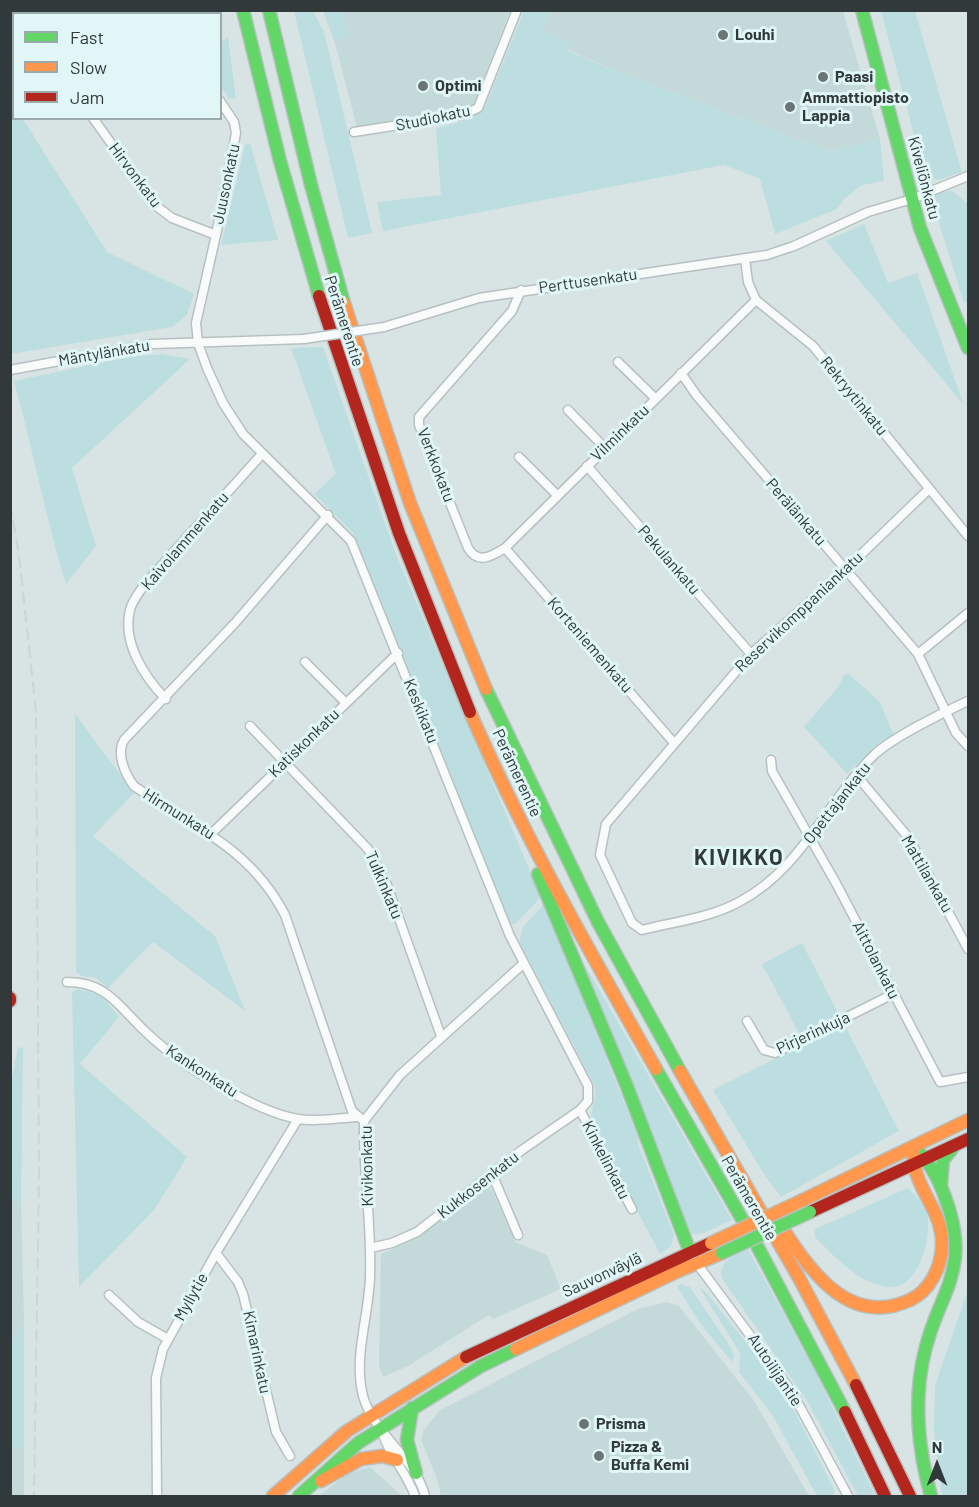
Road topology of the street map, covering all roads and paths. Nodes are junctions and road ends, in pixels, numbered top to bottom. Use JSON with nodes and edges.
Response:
{"nodes":[{"id":1,"x":243,"y":10,"type":"edge"},
{"id":2,"x":269,"y":10,"type":"edge"},
{"id":3,"x":517,"y":10,"type":"edge"},
{"id":4,"x":862,"y":10,"type":"edge"},
{"id":5,"x":222,"y":104,"type":"edge"},
{"id":6,"x":94,"y":120,"type":"edge"},
{"id":7,"x":354,"y":132,"type":"dead end"},
{"id":8,"x":969,"y":176,"type":"edge"},
{"id":9,"x":912,"y":199,"type":"junction"},
{"id":10,"x":216,"y":235,"type":"junction"},
{"id":11,"x":745,"y":259,"type":"junction"},
{"id":12,"x":521,"y":290,"type":"junction"},
{"id":13,"x":756,"y":300,"type":"junction"},
{"id":14,"x":198,"y":343,"type":"junction"},
{"id":15,"x":969,"y":348,"type":"edge"},
{"id":16,"x":618,"y":362,"type":"dead end"},
{"id":17,"x":10,"y":370,"type":"edge"},
{"id":18,"x":681,"y":374,"type":"junction"},
{"id":19,"x":656,"y":399,"type":"junction"},
{"id":20,"x":568,"y":410,"type":"dead end"},
{"id":21,"x":605,"y":448,"type":"junction"},
{"id":22,"x":262,"y":454,"type":"junction"},
{"id":23,"x":519,"y":457,"type":"dead end"},
{"id":24,"x":587,"y":466,"type":"junction"},
{"id":25,"x":929,"y":489,"type":"junction"},
{"id":26,"x":557,"y":495,"type":"junction"},
{"id":27,"x":328,"y":515,"type":"junction"},
{"id":28,"x":969,"y":536,"type":"edge"},
{"id":29,"x":505,"y":548,"type":"junction"},
{"id":30,"x":481,"y":558,"type":"joint"},
{"id":31,"x":845,"y":570,"type":"junction"},
{"id":32,"x":969,"y":613,"type":"edge"},
{"id":33,"x":398,"y":653,"type":"junction"},
{"id":34,"x":752,"y":654,"type":"junction"},
{"id":35,"x":918,"y":654,"type":"junction"},
{"id":36,"x":305,"y":663,"type":"dead end"},
{"id":37,"x":166,"y":699,"type":"junction"},
{"id":38,"x":969,"y":701,"type":"edge"},
{"id":39,"x":346,"y":703,"type":"junction"},
{"id":40,"x":947,"y":713,"type":"junction"},
{"id":41,"x":250,"y":726,"type":"dead end"},
{"id":42,"x":674,"y":743,"type":"junction"},
{"id":43,"x":969,"y":747,"type":"edge"},
{"id":44,"x":771,"y":760,"type":"dead end"},
{"id":45,"x":284,"y":762,"type":"junction"},
{"id":46,"x":857,"y":776,"type":"junction"},
{"id":47,"x":520,"y":820,"type":"junction"},
{"id":48,"x":211,"y":834,"type":"junction"},
{"id":49,"x":811,"y":838,"type":"junction"},
{"id":50,"x":642,"y":930,"type":"joint"},
{"id":51,"x":969,"y":949,"type":"edge"},
{"id":52,"x":523,"y":964,"type":"junction"},
{"id":53,"x":67,"y":982,"type":"dead end"},
{"id":54,"x":893,"y":994,"type":"junction"},
{"id":55,"x":747,"y":1021,"type":"dead end"},
{"id":56,"x":441,"y":1036,"type":"junction"},
{"id":57,"x":969,"y":1077,"type":"edge"},
{"id":58,"x":580,"y":1110,"type":"junction"},
{"id":59,"x":298,"y":1119,"type":"junction"},
{"id":60,"x":360,"y":1119,"type":"junction"},
{"id":61,"x":969,"y":1120,"type":"edge"},
{"id":62,"x":969,"y":1139,"type":"edge"},
{"id":63,"x":954,"y":1146,"type":"junction"},
{"id":64,"x":913,"y":1147,"type":"junction"},
{"id":65,"x":928,"y":1158,"type":"junction"},
{"id":66,"x":914,"y":1166,"type":"junction"},
{"id":67,"x":492,"y":1174,"type":"junction"},
{"id":68,"x":941,"y":1188,"type":"junction"},
{"id":69,"x":749,"y":1189,"type":"junction"},
{"id":70,"x":632,"y":1209,"type":"dead end"},
{"id":71,"x":781,"y":1226,"type":"junction"},
{"id":72,"x":518,"y":1234,"type":"dead end"},
{"id":73,"x":370,"y":1248,"type":"junction"},
{"id":74,"x":690,"y":1252,"type":"junction"},
{"id":75,"x":216,"y":1253,"type":"junction"},
{"id":76,"x":697,"y":1263,"type":"junction"},
{"id":77,"x":109,"y":1295,"type":"dead end"},
{"id":78,"x":168,"y":1339,"type":"junction"},
{"id":79,"x":412,"y":1408,"type":"junction"},
{"id":80,"x":370,"y":1414,"type":"junction"},
{"id":81,"x":381,"y":1428,"type":"junction"},
{"id":82,"x":290,"y":1456,"type":"dead end"},
{"id":83,"x":397,"y":1460,"type":"junction"},
{"id":84,"x":416,"y":1473,"type":"junction"},
{"id":85,"x":314,"y":1482,"type":"junction"},
{"id":86,"x":157,"y":1497,"type":"edge"},
{"id":87,"x":273,"y":1497,"type":"edge"},
{"id":88,"x":299,"y":1497,"type":"edge"},
{"id":89,"x":415,"y":1497,"type":"edge"},
{"id":90,"x":425,"y":1497,"type":"edge"},
{"id":91,"x":848,"y":1497,"type":"edge"},
{"id":92,"x":885,"y":1497,"type":"edge"},
{"id":93,"x":910,"y":1497,"type":"edge"},
{"id":94,"x":930,"y":1497,"type":"edge"}],
"edges":[{"from":1,"to":47,"type":"main road","name":"Perämerentie"},
{"from":2,"to":69,"type":"main road","name":"Perämerentie"},
{"from":3,"to":7,"type":"street","name":"Studiokatu"},
{"from":4,"to":9,"type":"main road","name":"Kiveliönkatu"},
{"from":5,"to":10,"type":"street","name":"Juusonkatu"},
{"from":6,"to":10,"type":"street","name":"Hirvonkatu"},
{"from":8,"to":9,"type":"street","name":"Perttusenkatu"},
{"from":9,"to":11,"type":"street","name":"Perttusenkatu"},
{"from":9,"to":15,"type":"main road","name":"Kiveliönkatu"},
{"from":10,"to":14,"type":"street"},
{"from":11,"to":12,"type":"street","name":"Perttusenkatu"},
{"from":11,"to":13,"type":"street"},
{"from":12,"to":14,"type":"street","name":"Perttusenkatu","bridge":true},
{"from":12,"to":30,"type":"street","name":"Verkkokatu"},
{"from":13,"to":18,"type":"street","name":"Vilminkatu"},
{"from":13,"to":25,"type":"street","name":"Rekryytinkatu"},
{"from":14,"to":17,"type":"street","name":"Mäntylänkatu"},
{"from":14,"to":22,"type":"street","name":"Keskikatu"},
{"from":16,"to":19,"type":"street"},
{"from":18,"to":19,"type":"street","name":"Vilminkatu"},
{"from":18,"to":31,"type":"street","name":"Perälänkatu"},
{"from":19,"to":21,"type":"street","name":"Vilminkatu"},
{"from":20,"to":21,"type":"street"},
{"from":21,"to":24,"type":"street","name":"Vilminkatu"},
{"from":22,"to":27,"type":"street","name":"Keskikatu"},
{"from":22,"to":37,"type":"street","name":"Kaivolammenkatu"},
{"from":23,"to":26,"type":"street"},
{"from":24,"to":26,"type":"street","name":"Vilminkatu"},
{"from":24,"to":34,"type":"street","name":"Pekulankatu"},
{"from":25,"to":28,"type":"street","name":"Rekryytinkatu"},
{"from":25,"to":31,"type":"street","name":"Reservikomppaniankatu"},
{"from":26,"to":29,"type":"street","name":"Vilminkatu"},
{"from":27,"to":33,"type":"street","name":"Keskikatu"},
{"from":27,"to":37,"type":"street","name":"Hirmunkatu"},
{"from":29,"to":30,"type":"street","name":"Vilminkatu"},
{"from":29,"to":42,"type":"street","name":"Korteniemenkatu"},
{"from":31,"to":34,"type":"street","name":"Reservikomppaniankatu"},
{"from":31,"to":35,"type":"street","name":"Perälänkatu"},
{"from":32,"to":35,"type":"street"},
{"from":33,"to":39,"type":"street","name":"Katiskonkatu"},
{"from":33,"to":52,"type":"street","name":"Keskikatu"},
{"from":34,"to":42,"type":"street","name":"Reservikomppaniankatu"},
{"from":35,"to":40,"type":"street","name":"Perälänkatu"},
{"from":36,"to":39,"type":"street"},
{"from":37,"to":48,"type":"street","name":"Hirmunkatu"},
{"from":38,"to":40,"type":"street","name":"Opettajankatu"},
{"from":39,"to":45,"type":"street","name":"Katiskonkatu"},
{"from":40,"to":43,"type":"street","name":"Perälänkatu"},
{"from":40,"to":46,"type":"street","name":"Opettajankatu"},
{"from":41,"to":45,"type":"street","name":"Tulkinkatu"},
{"from":42,"to":50,"type":"street","name":"Reservikomppaniankatu"},
{"from":44,"to":49,"type":"street","name":"Aittolankatu"},
{"from":45,"to":48,"type":"street","name":"Katiskonkatu"},
{"from":45,"to":56,"type":"street","name":"Tulkinkatu"},
{"from":46,"to":49,"type":"street","name":"Opettajankatu"},
{"from":46,"to":51,"type":"street","name":"Mattilankatu"},
{"from":47,"to":74,"type":"main road"},
{"from":47,"to":92,"type":"main road","name":"Perämerentie"},
{"from":48,"to":60,"type":"street","name":"Hirmunkatu"},
{"from":49,"to":50,"type":"street","name":"Opettajankatu"},
{"from":49,"to":54,"type":"street","name":"Aittolankatu"},
{"from":52,"to":56,"type":"street","name":"Kivikonkatu"},
{"from":52,"to":58,"type":"street","name":"Keskikatu"},
{"from":53,"to":59,"type":"street","name":"Kankonkatu"},
{"from":54,"to":55,"type":"street","name":"Pirjerinkuja"},
{"from":54,"to":57,"type":"street","name":"Aittolankatu"},
{"from":56,"to":60,"type":"street","name":"Kivikonkatu"},
{"from":58,"to":67,"type":"street","name":"Kukkosenkatu"},
{"from":58,"to":70,"type":"street","name":"Kinkelinkatu"},
{"from":59,"to":60,"type":"street","name":"Kankonkatu"},
{"from":59,"to":75,"type":"street","name":"Myllytie"},
{"from":60,"to":73,"type":"street","name":"Kivikonkatu"},
{"from":61,"to":64,"type":"main road","name":"Sauvonväylä"},
{"from":62,"to":63,"type":"main road","name":"Sauvonväylä"},
{"from":63,"to":65,"type":"main road","name":"Sauvonväylä"},
{"from":63,"to":68,"type":"main road"},
{"from":64,"to":65,"type":"main road"},
{"from":64,"to":66,"type":"main road"},
{"from":64,"to":74,"type":"main road","name":"Sauvonväylä","bridge":true},
{"from":65,"to":66,"type":"main road","name":"Sauvonväylä"},
{"from":65,"to":68,"type":"main road"},
{"from":66,"to":71,"type":"main road","name":"Sauvonväylä","bridge":true},
{"from":66,"to":71,"type":"main road"},
{"from":67,"to":72,"type":"street"},
{"from":67,"to":73,"type":"street","name":"Kukkosenkatu"},
{"from":68,"to":94,"type":"main road"},
{"from":69,"to":71,"type":"main road"},
{"from":69,"to":93,"type":"main road","name":"Perämerentie"},
{"from":71,"to":76,"type":"main road","name":"Sauvonväylä","bridge":true},
{"from":73,"to":80,"type":"street","name":"Kivikonkatu"},
{"from":74,"to":76,"type":"street","name":"Autoilijantie"},
{"from":74,"to":80,"type":"main road","name":"Sauvonväylä"},
{"from":75,"to":78,"type":"street","name":"Myllytie"},
{"from":75,"to":82,"type":"street","name":"Kimarinkatu"},
{"from":76,"to":79,"type":"main road","name":"Sauvonväylä"},
{"from":76,"to":91,"type":"street","name":"Autoilijantie"},
{"from":77,"to":78,"type":"street"},
{"from":78,"to":86,"type":"street","name":"Myllytie"},
{"from":79,"to":81,"type":"main road","name":"Sauvonväylä"},
{"from":79,"to":84,"type":"main road"},
{"from":80,"to":81,"type":"street","name":"Kivikonkatu"},
{"from":80,"to":87,"type":"main road","name":"Sauvonväylä"},
{"from":81,"to":83,"type":"street"},
{"from":81,"to":84,"type":"street"},
{"from":81,"to":85,"type":"main road","name":"Sauvonväylä"},
{"from":83,"to":85,"type":"main road"},
{"from":83,"to":89,"type":"street"},
{"from":84,"to":90,"type":"street"},
{"from":85,"to":88,"type":"main road","name":"Sauvonväylä"}]}
